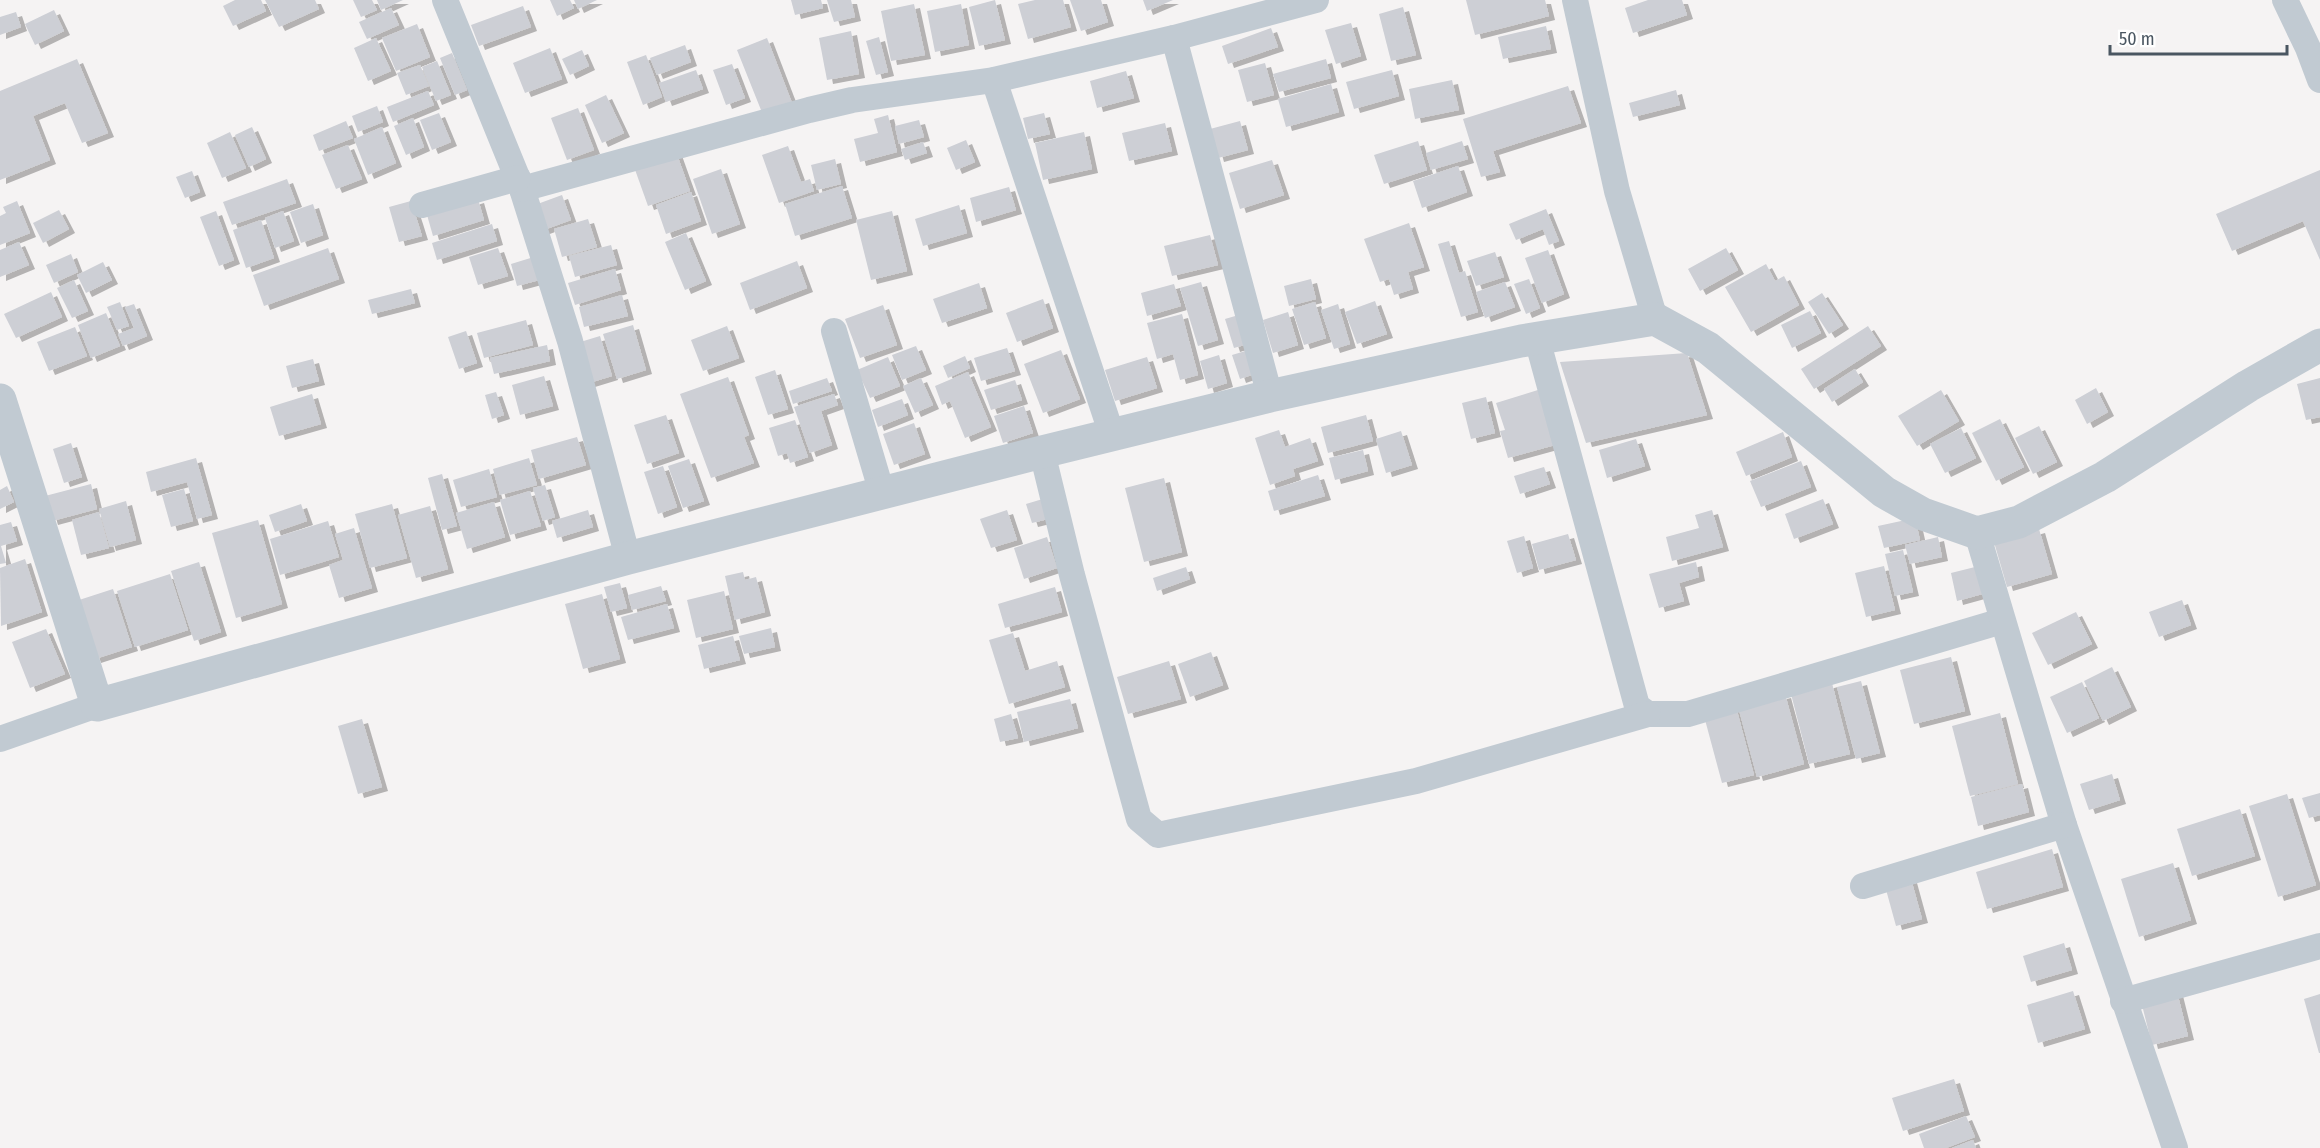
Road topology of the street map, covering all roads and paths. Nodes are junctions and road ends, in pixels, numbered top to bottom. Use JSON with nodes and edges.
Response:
{"nodes":[{"id":1,"x":445,"y":0,"type":"edge"},
{"id":2,"x":1316,"y":0,"type":"edge"},
{"id":3,"x":1575,"y":0,"type":"edge"},
{"id":4,"x":2285,"y":0,"type":"edge"},
{"id":5,"x":1174,"y":38,"type":"junction"},
{"id":6,"x":994,"y":80,"type":"junction"},
{"id":7,"x":2320,"y":80,"type":"edge"},
{"id":8,"x":520,"y":183,"type":"junction"},
{"id":9,"x":422,"y":205,"type":"dead end"},
{"id":10,"x":1655,"y":319,"type":"junction"},
{"id":11,"x":834,"y":331,"type":"dead end"},
{"id":12,"x":1536,"y":339,"type":"junction"},
{"id":13,"x":2320,"y":345,"type":"edge"},
{"id":14,"x":1270,"y":396,"type":"junction"},
{"id":15,"x":0,"y":400,"type":"edge"},
{"id":16,"x":1112,"y":435,"type":"junction"},
{"id":17,"x":1042,"y":452,"type":"junction"},
{"id":18,"x":882,"y":493,"type":"junction"},
{"id":19,"x":1977,"y":533,"type":"junction"},
{"id":20,"x":627,"y":558,"type":"junction"},
{"id":21,"x":2002,"y":621,"type":"junction"},
{"id":22,"x":96,"y":705,"type":"junction"},
{"id":23,"x":1648,"y":714,"type":"junction"},
{"id":24,"x":0,"y":739,"type":"edge"},
{"id":25,"x":2064,"y":825,"type":"junction"},
{"id":26,"x":1863,"y":886,"type":"dead end"},
{"id":27,"x":2320,"y":946,"type":"edge"},
{"id":28,"x":2123,"y":1001,"type":"junction"},
{"id":29,"x":2175,"y":1148,"type":"edge"}],
"edges":[{"from":1,"to":8,"type":"street"},
{"from":2,"to":5,"type":"street"},
{"from":3,"to":10,"type":"street"},
{"from":4,"to":7,"type":"street"},
{"from":5,"to":6,"type":"street"},
{"from":5,"to":14,"type":"street"},
{"from":6,"to":8,"type":"street"},
{"from":6,"to":16,"type":"street"},
{"from":8,"to":9,"type":"street"},
{"from":8,"to":20,"type":"street"},
{"from":10,"to":12,"type":"street"},
{"from":10,"to":19,"type":"street"},
{"from":11,"to":18,"type":"street"},
{"from":12,"to":14,"type":"street"},
{"from":12,"to":23,"type":"street"},
{"from":13,"to":19,"type":"street"},
{"from":14,"to":16,"type":"street"},
{"from":15,"to":22,"type":"street"},
{"from":16,"to":17,"type":"street"},
{"from":17,"to":18,"type":"street"},
{"from":17,"to":23,"type":"street"},
{"from":18,"to":20,"type":"street"},
{"from":19,"to":21,"type":"street"},
{"from":20,"to":22,"type":"street"},
{"from":21,"to":23,"type":"street"},
{"from":21,"to":25,"type":"street"},
{"from":22,"to":24,"type":"street"},
{"from":25,"to":26,"type":"street"},
{"from":25,"to":28,"type":"street"},
{"from":27,"to":28,"type":"street"},
{"from":28,"to":29,"type":"street"}]}
